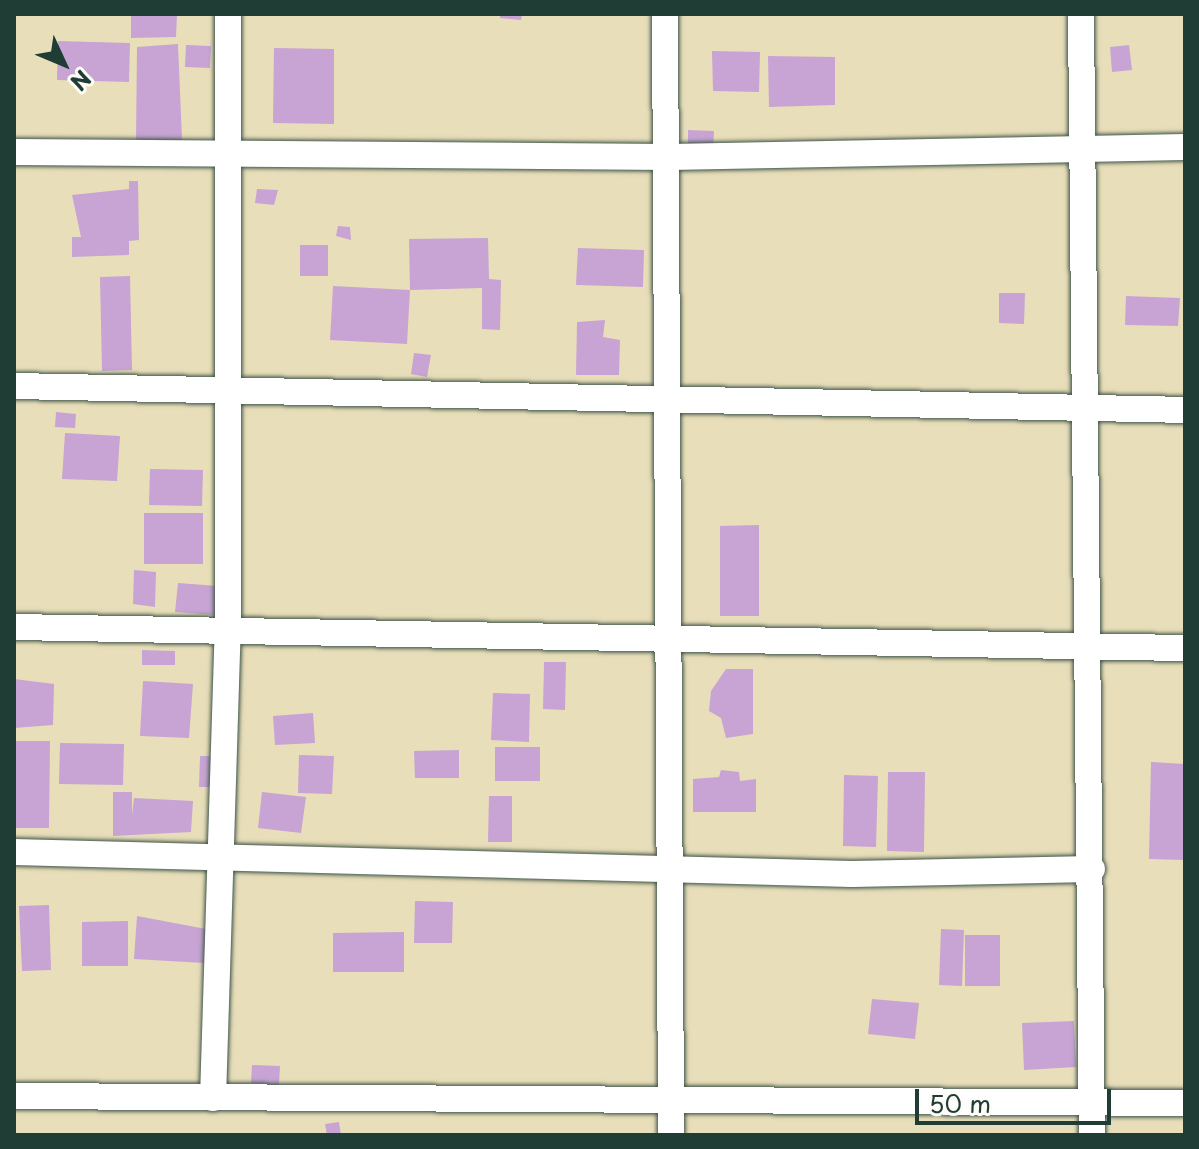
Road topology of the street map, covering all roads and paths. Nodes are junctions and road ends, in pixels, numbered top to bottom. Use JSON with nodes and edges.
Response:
{"nodes":[{"id":1,"x":228,"y":14,"type":"edge"},
{"id":2,"x":665,"y":14,"type":"edge"},
{"id":3,"x":1081,"y":14,"type":"edge"},
{"id":4,"x":1185,"y":147,"type":"edge"},
{"id":5,"x":1083,"y":148,"type":"junction"},
{"id":6,"x":14,"y":152,"type":"edge"},
{"id":7,"x":228,"y":153,"type":"junction"},
{"id":8,"x":670,"y":157,"type":"junction"},
{"id":9,"x":14,"y":386,"type":"edge"},
{"id":10,"x":228,"y":390,"type":"junction"},
{"id":11,"x":666,"y":399,"type":"junction"},
{"id":12,"x":1087,"y":408,"type":"junction"},
{"id":13,"x":1185,"y":410,"type":"edge"},
{"id":14,"x":14,"y":627,"type":"edge"},
{"id":15,"x":228,"y":630,"type":"junction"},
{"id":16,"x":666,"y":637,"type":"junction"},
{"id":17,"x":1090,"y":645,"type":"junction"},
{"id":18,"x":1185,"y":648,"type":"edge"},
{"id":19,"x":14,"y":852,"type":"edge"},
{"id":20,"x":218,"y":857,"type":"junction"},
{"id":21,"x":669,"y":864,"type":"junction"},
{"id":22,"x":1092,"y":869,"type":"junction"},
{"id":23,"x":14,"y":1096,"type":"edge"},
{"id":24,"x":213,"y":1098,"type":"junction"},
{"id":25,"x":1094,"y":1101,"type":"junction"},
{"id":26,"x":671,"y":1102,"type":"junction"},
{"id":27,"x":1185,"y":1103,"type":"edge"},
{"id":28,"x":671,"y":1135,"type":"edge"},
{"id":29,"x":1092,"y":1135,"type":"edge"}],
"edges":[{"from":1,"to":7,"type":"street"},
{"from":2,"to":8,"type":"street"},
{"from":3,"to":5,"type":"street"},
{"from":4,"to":5,"type":"street"},
{"from":5,"to":8,"type":"street"},
{"from":5,"to":12,"type":"street"},
{"from":6,"to":7,"type":"street"},
{"from":7,"to":8,"type":"street"},
{"from":7,"to":10,"type":"street"},
{"from":8,"to":11,"type":"street"},
{"from":9,"to":10,"type":"street"},
{"from":10,"to":11,"type":"street"},
{"from":10,"to":15,"type":"street"},
{"from":11,"to":12,"type":"street"},
{"from":11,"to":16,"type":"street"},
{"from":12,"to":13,"type":"street"},
{"from":12,"to":17,"type":"street"},
{"from":14,"to":15,"type":"street"},
{"from":15,"to":16,"type":"street"},
{"from":15,"to":20,"type":"street"},
{"from":16,"to":17,"type":"street"},
{"from":16,"to":21,"type":"street"},
{"from":17,"to":18,"type":"street"},
{"from":17,"to":22,"type":"street"},
{"from":19,"to":20,"type":"street"},
{"from":20,"to":21,"type":"street"},
{"from":20,"to":24,"type":"street"},
{"from":21,"to":22,"type":"street"},
{"from":21,"to":26,"type":"street"},
{"from":22,"to":25,"type":"street"},
{"from":23,"to":24,"type":"street"},
{"from":24,"to":26,"type":"street"},
{"from":25,"to":26,"type":"street"},
{"from":25,"to":27,"type":"street"},
{"from":25,"to":29,"type":"street"},
{"from":26,"to":28,"type":"street"}]}
